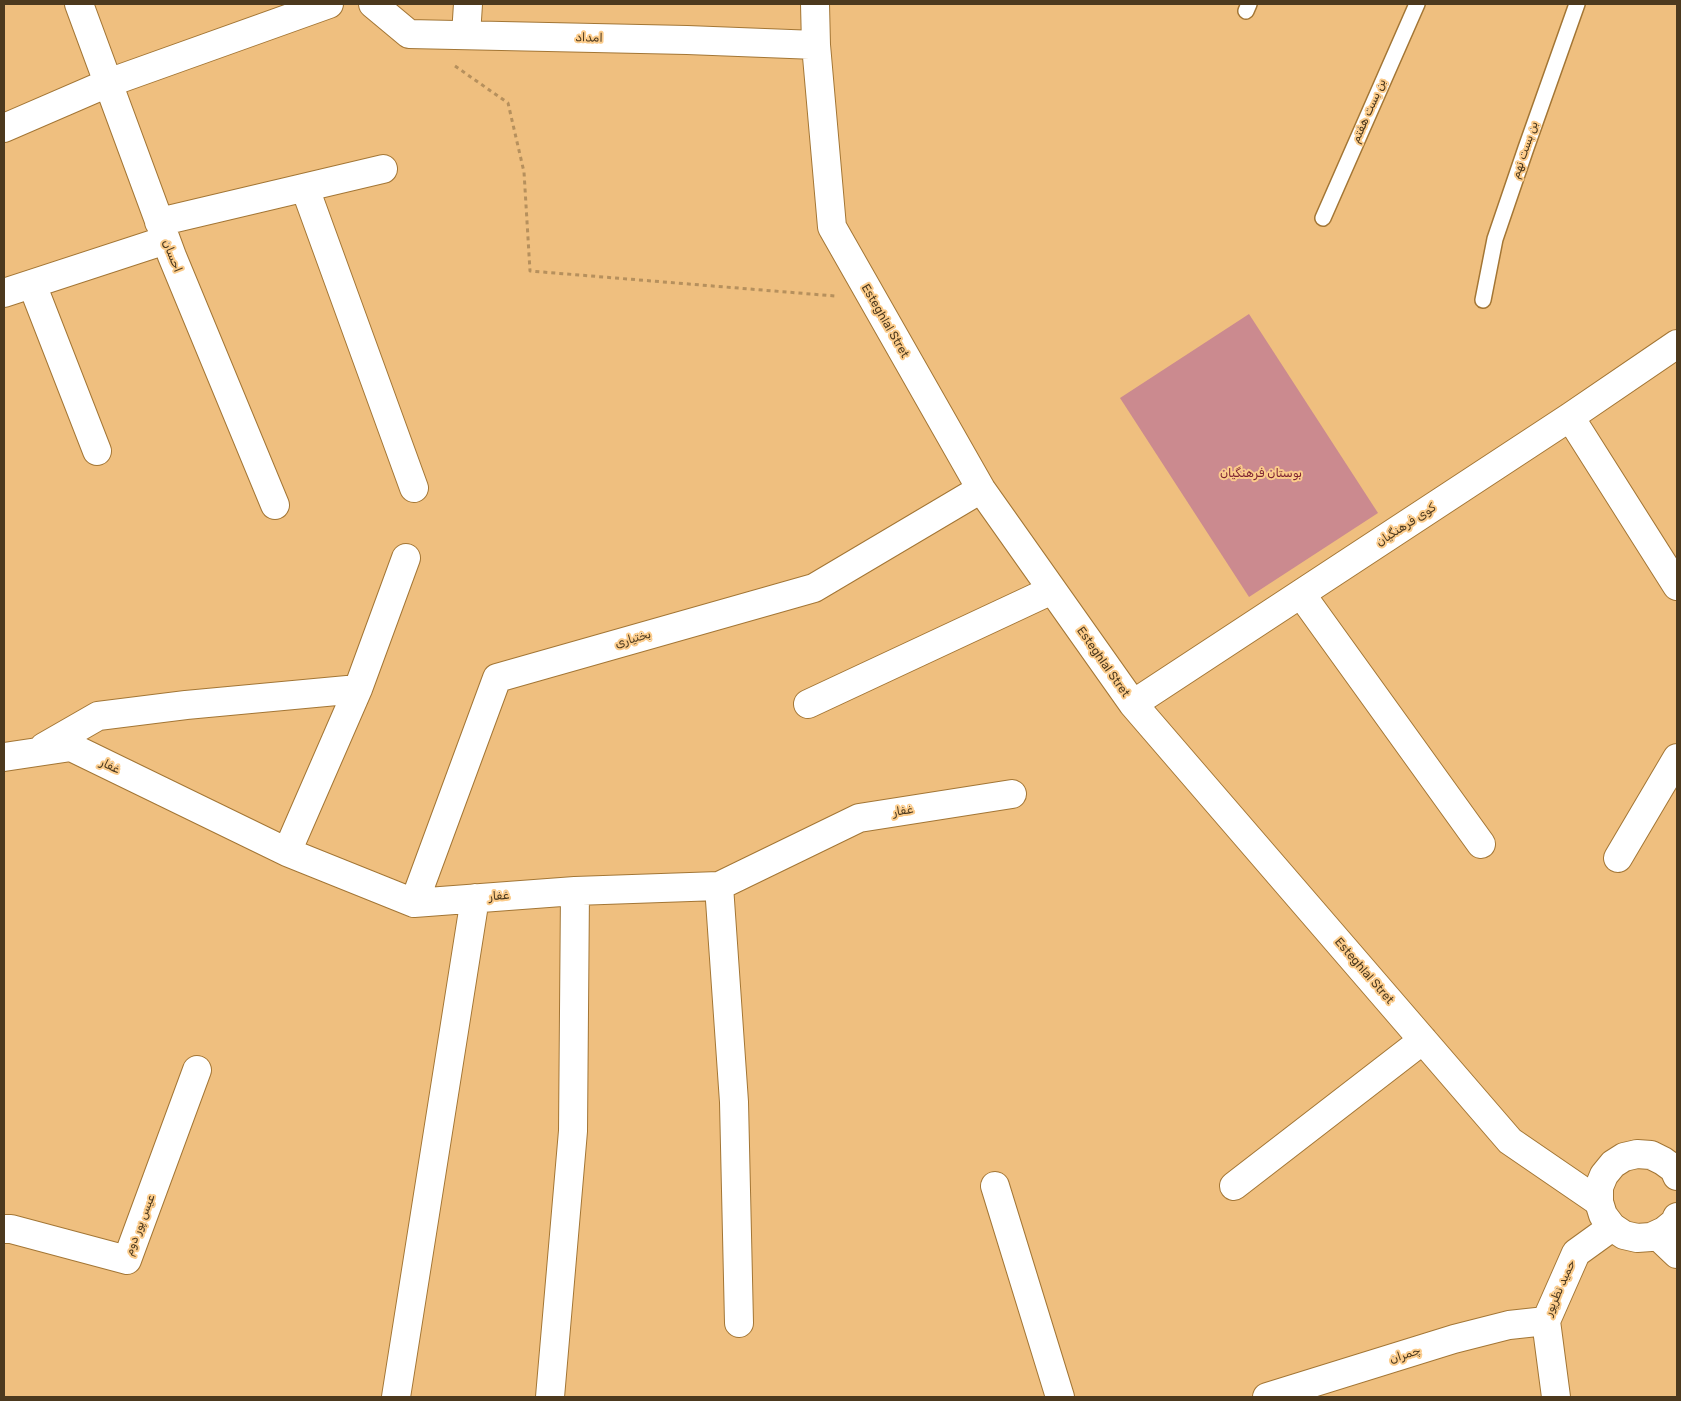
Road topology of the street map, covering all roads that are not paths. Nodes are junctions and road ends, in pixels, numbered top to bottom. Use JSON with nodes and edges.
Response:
{"nodes":[{"id":1,"x":79,"y":4,"type":"edge"},
{"id":2,"x":329,"y":4,"type":"edge"},
{"id":3,"x":373,"y":4,"type":"edge"},
{"id":4,"x":468,"y":4,"type":"edge"},
{"id":5,"x":815,"y":4,"type":"edge"},
{"id":6,"x":1416,"y":4,"type":"edge"},
{"id":7,"x":1577,"y":4,"type":"edge"},
{"id":8,"x":466,"y":35,"type":"junction"},
{"id":9,"x":816,"y":45,"type":"junction"},
{"id":10,"x":108,"y":83,"type":"junction"},
{"id":11,"x":4,"y":128,"type":"edge"},
{"id":12,"x":384,"y":169,"type":"dead end"},
{"id":13,"x":306,"y":188,"type":"junction"},
{"id":14,"x":1323,"y":218,"type":"dead end"},
{"id":15,"x":163,"y":231,"type":"junction"},
{"id":16,"x":32,"y":284,"type":"junction"},
{"id":17,"x":4,"y":294,"type":"edge"},
{"id":18,"x":1483,"y":300,"type":"dead end"},
{"id":19,"x":1677,"y":344,"type":"edge"},
{"id":20,"x":1570,"y":417,"type":"junction"},
{"id":21,"x":97,"y":451,"type":"dead end"},
{"id":22,"x":414,"y":488,"type":"dead end"},
{"id":23,"x":981,"y":489,"type":"junction"},
{"id":24,"x":275,"y":505,"type":"dead end"},
{"id":25,"x":406,"y":558,"type":"dead end"},
{"id":26,"x":1677,"y":586,"type":"edge"},
{"id":27,"x":1052,"y":590,"type":"junction"},
{"id":28,"x":1301,"y":594,"type":"junction"},
{"id":29,"x":358,"y":689,"type":"junction"},
{"id":30,"x":808,"y":704,"type":"dead end"},
{"id":31,"x":1133,"y":704,"type":"junction"},
{"id":32,"x":36,"y":752,"type":"junction"},
{"id":33,"x":4,"y":757,"type":"edge"},
{"id":34,"x":1677,"y":758,"type":"edge"},
{"id":35,"x":1012,"y":794,"type":"dead end"},
{"id":36,"x":1481,"y":844,"type":"dead end"},
{"id":37,"x":287,"y":852,"type":"junction"},
{"id":38,"x":1618,"y":858,"type":"dead end"},
{"id":39,"x":719,"y":886,"type":"junction"},
{"id":40,"x":575,"y":890,"type":"junction"},
{"id":41,"x":475,"y":898,"type":"junction"},
{"id":42,"x":414,"y":903,"type":"junction"},
{"id":43,"x":1423,"y":1040,"type":"junction"},
{"id":44,"x":197,"y":1070,"type":"dead end"},
{"id":45,"x":1676,"y":1169,"type":"edge"},
{"id":46,"x":995,"y":1186,"type":"dead end"},
{"id":47,"x":1234,"y":1186,"type":"dead end"},
{"id":48,"x":1599,"y":1202,"type":"junction"},
{"id":49,"x":1677,"y":1217,"type":"edge"},
{"id":50,"x":1612,"y":1226,"type":"junction"},
{"id":51,"x":4,"y":1229,"type":"edge"},
{"id":52,"x":1657,"y":1235,"type":"junction"},
{"id":53,"x":1677,"y":1254,"type":"edge"},
{"id":54,"x":1546,"y":1321,"type":"junction"},
{"id":55,"x":739,"y":1322,"type":"dead end"},
{"id":56,"x":396,"y":1397,"type":"edge"},
{"id":57,"x":550,"y":1397,"type":"edge"},
{"id":58,"x":1060,"y":1397,"type":"edge"},
{"id":59,"x":1267,"y":1397,"type":"edge"},
{"id":60,"x":1556,"y":1397,"type":"edge"}],
"edges":[{"from":1,"to":10,"type":"street","name":"احسان"},
{"from":2,"to":10,"type":"street"},
{"from":3,"to":8,"type":"street","name":"امداد"},
{"from":4,"to":8,"type":"street"},
{"from":5,"to":9,"type":"street","name":"Esteghlal Stret"},
{"from":6,"to":14,"type":"lane","name":"بن بست هفتم"},
{"from":7,"to":18,"type":"lane","name":"بن بست نهم"},
{"from":8,"to":9,"type":"street","name":"امداد"},
{"from":9,"to":23,"type":"street","name":"Esteghlal Stret"},
{"from":10,"to":11,"type":"street"},
{"from":10,"to":15,"type":"street","name":"احسان"},
{"from":12,"to":13,"type":"street"},
{"from":13,"to":15,"type":"street"},
{"from":13,"to":22,"type":"street"},
{"from":15,"to":16,"type":"street"},
{"from":15,"to":24,"type":"street","name":"احسان"},
{"from":16,"to":17,"type":"street"},
{"from":16,"to":21,"type":"street"},
{"from":19,"to":20,"type":"street","name":"کوی فرهنگیان"},
{"from":20,"to":26,"type":"street"},
{"from":20,"to":28,"type":"street","name":"کوی فرهنگیان"},
{"from":23,"to":27,"type":"street","name":"Esteghlal Stret"},
{"from":23,"to":42,"type":"street","name":"بختیاری"},
{"from":25,"to":29,"type":"street"},
{"from":27,"to":30,"type":"street"},
{"from":27,"to":31,"type":"street","name":"Esteghlal Stret"},
{"from":28,"to":31,"type":"street","name":"کوی فرهنگیان"},
{"from":28,"to":36,"type":"street"},
{"from":29,"to":32,"type":"street"},
{"from":29,"to":37,"type":"street"},
{"from":31,"to":43,"type":"street","name":"Esteghlal Stret"},
{"from":32,"to":33,"type":"street","name":"غفار"},
{"from":32,"to":37,"type":"street","name":"غفار"},
{"from":34,"to":38,"type":"street"},
{"from":35,"to":39,"type":"street","name":"غفار"},
{"from":37,"to":42,"type":"street","name":"غفار"},
{"from":39,"to":40,"type":"street","name":"غفار"},
{"from":39,"to":55,"type":"street"},
{"from":40,"to":41,"type":"street","name":"غفار"},
{"from":40,"to":57,"type":"street"},
{"from":41,"to":42,"type":"street","name":"غفار"},
{"from":41,"to":56,"type":"street"},
{"from":43,"to":47,"type":"street"},
{"from":43,"to":48,"type":"street","name":"Esteghlal Stret"},
{"from":44,"to":51,"type":"street","name":"عیس پور دوم"},
{"from":45,"to":48,"type":"street"},
{"from":46,"to":58,"type":"street"},
{"from":48,"to":50,"type":"street"},
{"from":49,"to":52,"type":"street"},
{"from":50,"to":52,"type":"street"},
{"from":50,"to":54,"type":"street","name":"حمید نظرپور"},
{"from":52,"to":53,"type":"street"},
{"from":54,"to":59,"type":"street","name":"چمران"},
{"from":54,"to":60,"type":"street","name":"حمید نظرپور"}]}
